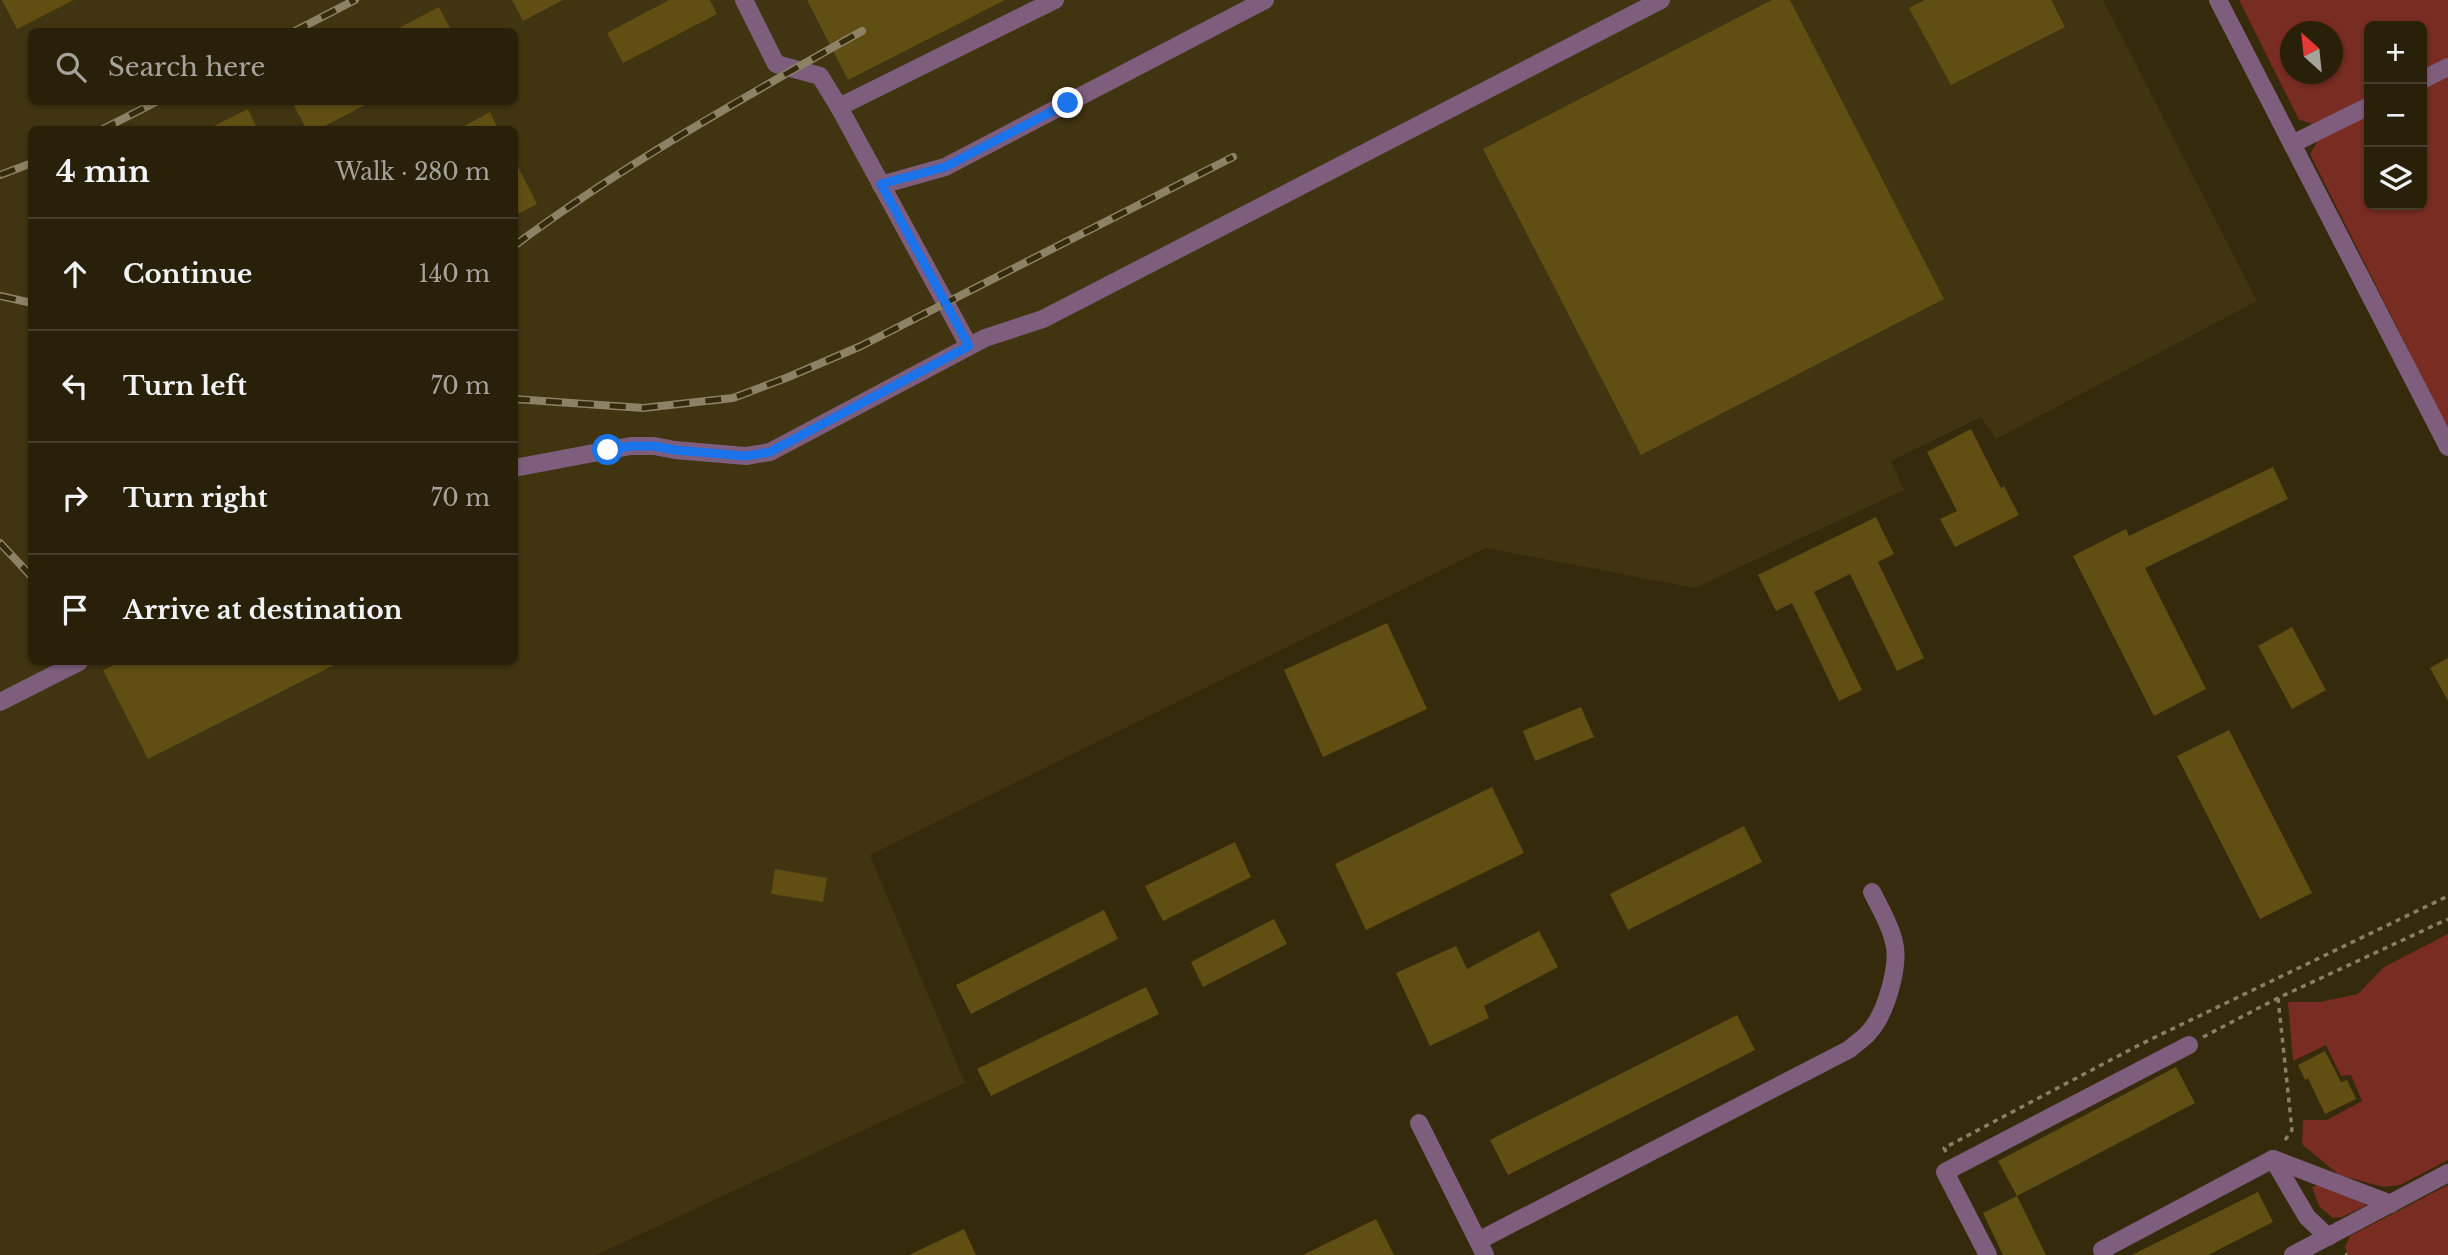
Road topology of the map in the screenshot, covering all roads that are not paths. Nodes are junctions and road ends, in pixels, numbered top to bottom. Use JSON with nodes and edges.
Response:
{"nodes":[{"id":1,"x":744,"y":0,"type":"edge"},
{"id":2,"x":1055,"y":0,"type":"edge"},
{"id":3,"x":1265,"y":0,"type":"edge"},
{"id":4,"x":1661,"y":0,"type":"edge"},
{"id":5,"x":2218,"y":0,"type":"edge"},
{"id":6,"x":2448,"y":67,"type":"edge"},
{"id":7,"x":2427,"y":78,"type":"edge"},
{"id":8,"x":839,"y":107,"type":"junction"},
{"id":9,"x":2364,"y":108,"type":"edge"},
{"id":10,"x":2292,"y":144,"type":"junction"},
{"id":11,"x":881,"y":184,"type":"junction"},
{"id":12,"x":969,"y":346,"type":"junction"},
{"id":13,"x":2448,"y":447,"type":"edge"},
{"id":14,"x":518,"y":467,"type":"edge"},
{"id":15,"x":73,"y":665,"type":"edge"},
{"id":16,"x":0,"y":702,"type":"edge"},
{"id":17,"x":1872,"y":892,"type":"dead end"},
{"id":18,"x":2189,"y":1045,"type":"road end"},
{"id":19,"x":1419,"y":1123,"type":"dead end"},
{"id":20,"x":2273,"y":1159,"type":"junction"},
{"id":21,"x":2448,"y":1173,"type":"edge"},
{"id":22,"x":2391,"y":1204,"type":"junction"},
{"id":23,"x":2328,"y":1237,"type":"junction"},
{"id":24,"x":1481,"y":1248,"type":"edge"},
{"id":25,"x":1988,"y":1255,"type":"edge"},
{"id":26,"x":2104,"y":1255,"type":"edge"},
{"id":27,"x":2293,"y":1255,"type":"edge"}],
"edges":[{"from":1,"to":8,"type":"street"},
{"from":2,"to":8,"type":"street"},
{"from":3,"to":11,"type":"street"},
{"from":4,"to":12,"type":"street"},
{"from":5,"to":10,"type":"street"},
{"from":6,"to":7,"type":"street"},
{"from":8,"to":11,"type":"street"},
{"from":9,"to":10,"type":"street"},
{"from":10,"to":13,"type":"street"},
{"from":11,"to":12,"type":"street"},
{"from":12,"to":14,"type":"street"},
{"from":15,"to":16,"type":"street"},
{"from":17,"to":24,"type":"street"},
{"from":18,"to":25,"type":"street"},
{"from":19,"to":24,"type":"street"},
{"from":20,"to":22,"type":"street"},
{"from":20,"to":23,"type":"street"},
{"from":20,"to":26,"type":"street"},
{"from":21,"to":22,"type":"street"},
{"from":22,"to":23,"type":"street"},
{"from":23,"to":27,"type":"street"}]}
